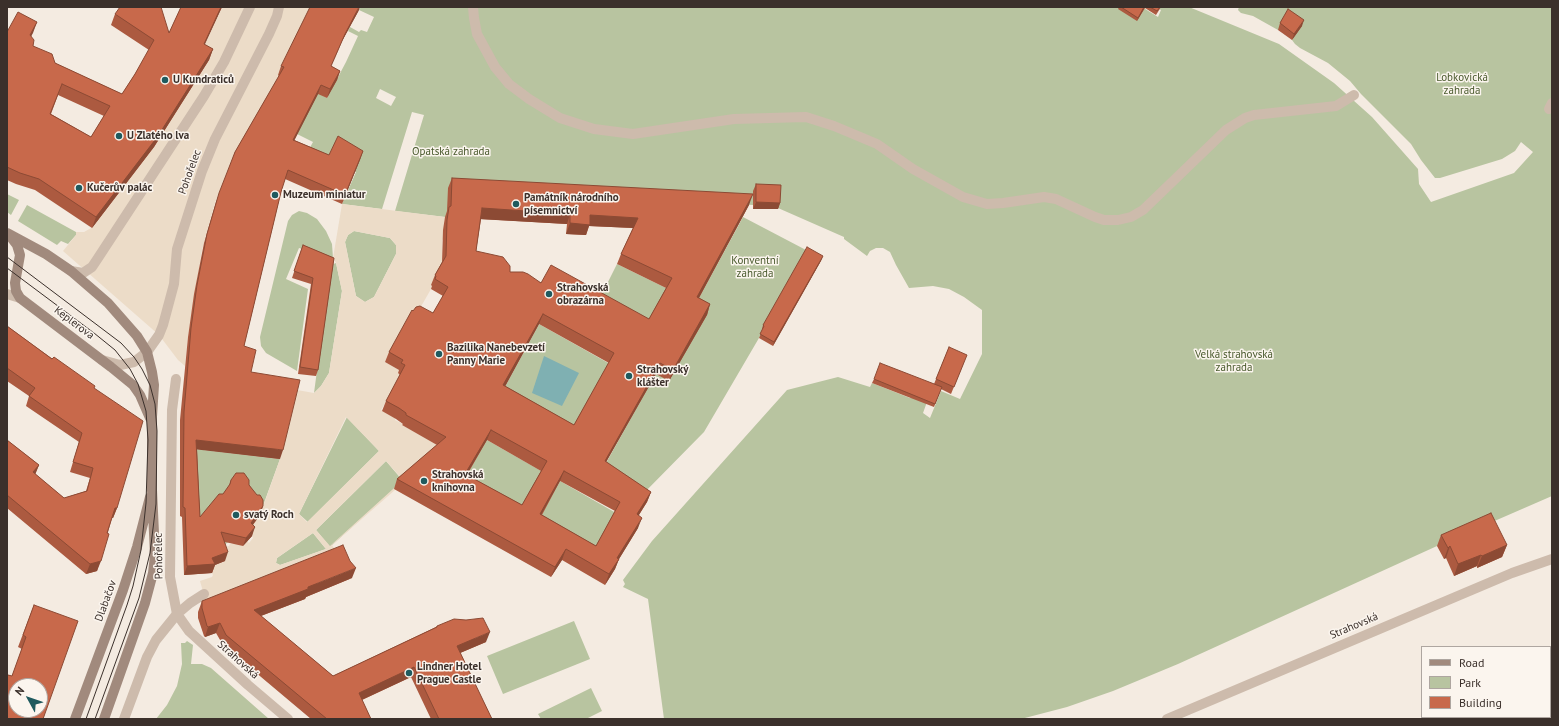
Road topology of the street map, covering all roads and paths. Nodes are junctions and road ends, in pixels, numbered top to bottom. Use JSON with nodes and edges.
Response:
{"nodes":[{"id":1,"x":250,"y":7,"type":"edge"},
{"id":2,"x":279,"y":7,"type":"edge"},
{"id":3,"x":473,"y":7,"type":"edge"},
{"id":4,"x":1354,"y":95,"type":"dead end"},
{"id":5,"x":7,"y":234,"type":"edge"},
{"id":6,"x":71,"y":271,"type":"junction"},
{"id":7,"x":7,"y":294,"type":"edge"},
{"id":8,"x":20,"y":298,"type":"junction"},
{"id":9,"x":147,"y":352,"type":"junction"},
{"id":10,"x":101,"y":359,"type":"junction"},
{"id":11,"x":176,"y":379,"type":"dead end"},
{"id":12,"x":152,"y":425,"type":"junction"},
{"id":13,"x":152,"y":490,"type":"junction"},
{"id":14,"x":1552,"y":559,"type":"edge"},
{"id":15,"x":204,"y":594,"type":"dead end"},
{"id":16,"x":177,"y":614,"type":"junction"},
{"id":17,"x":75,"y":719,"type":"edge"},
{"id":18,"x":104,"y":719,"type":"edge"},
{"id":19,"x":124,"y":719,"type":"edge"},
{"id":20,"x":288,"y":719,"type":"edge"},
{"id":21,"x":1167,"y":719,"type":"edge"}],
"edges":[{"from":1,"to":6,"type":"street"},
{"from":2,"to":9,"type":"street","name":"Pohořelec"},
{"from":3,"to":4,"type":"street"},
{"from":5,"to":6,"type":"main road"},
{"from":5,"to":8,"type":"main road"},
{"from":6,"to":9,"type":"main road"},
{"from":7,"to":8,"type":"street"},
{"from":8,"to":10,"type":"main road","name":"Keplerova"},
{"from":9,"to":10,"type":"street","name":"Pohořelec"},
{"from":9,"to":12,"type":"main road","name":"Dlabačov"},
{"from":10,"to":12,"type":"main road","name":"Keplerova"},
{"from":11,"to":16,"type":"street","name":"Pohořelec"},
{"from":12,"to":13,"type":"main road","name":"Dlabačov"},
{"from":13,"to":17,"type":"main road","name":"Dlabačov"},
{"from":13,"to":18,"type":"main road","name":"Dlabačov"},
{"from":14,"to":21,"type":"street","name":"Strahovská"},
{"from":15,"to":16,"type":"street"},
{"from":16,"to":19,"type":"street"},
{"from":16,"to":20,"type":"street","name":"Strahovská"}]}
